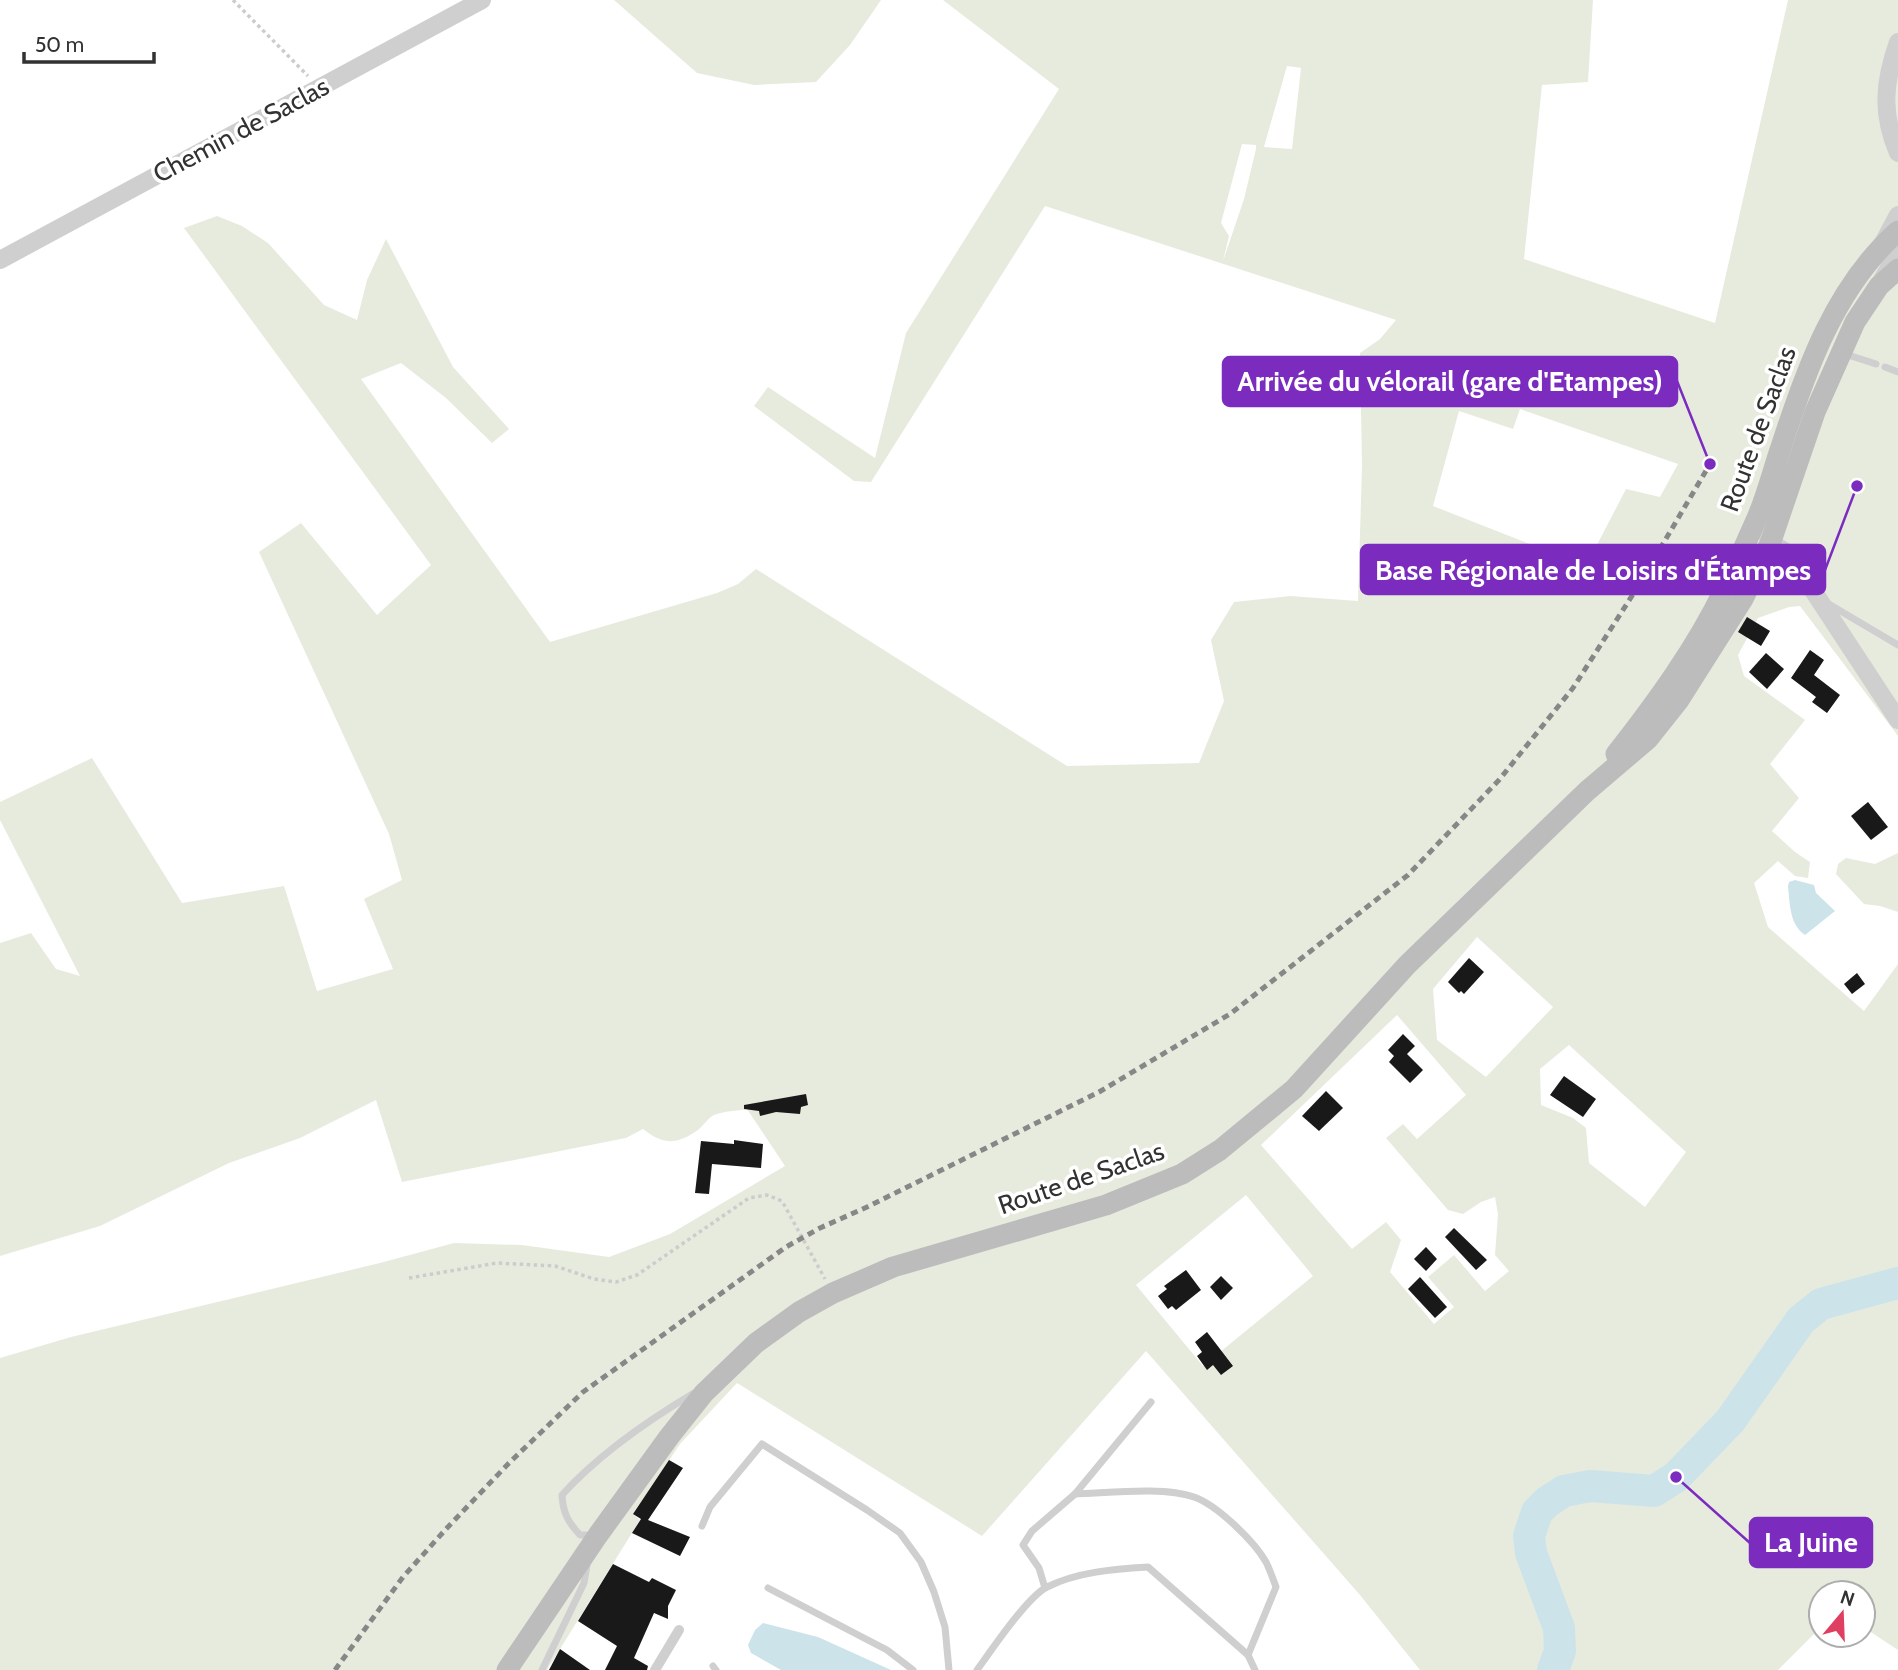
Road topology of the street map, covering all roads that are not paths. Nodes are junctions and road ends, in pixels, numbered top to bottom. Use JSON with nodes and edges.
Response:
{"nodes":[{"id":1,"x":482,"y":0,"type":"edge"},
{"id":2,"x":1898,"y":42,"type":"edge"},
{"id":3,"x":1898,"y":153,"type":"edge"},
{"id":4,"x":1898,"y":215,"type":"edge"},
{"id":5,"x":1898,"y":231,"type":"edge"},
{"id":6,"x":1889,"y":249,"type":"edge"},
{"id":7,"x":0,"y":260,"type":"edge"},
{"id":8,"x":1898,"y":269,"type":"edge"},
{"id":9,"x":1879,"y":286,"type":"junction"},
{"id":10,"x":1841,"y":353,"type":"junction"},
{"id":11,"x":1876,"y":364,"type":"dead end"},
{"id":12,"x":1885,"y":368,"type":"dead end"},
{"id":13,"x":1898,"y":372,"type":"edge"},
{"id":14,"x":1758,"y":516,"type":"junction"},
{"id":15,"x":1771,"y":541,"type":"junction"},
{"id":16,"x":1817,"y":598,"type":"junction"},
{"id":17,"x":1898,"y":645,"type":"edge"},
{"id":18,"x":1898,"y":720,"type":"edge"},
{"id":19,"x":1587,"y":791,"type":"junction"},
{"id":20,"x":721,"y":1376,"type":"junction"},
{"id":21,"x":1151,"y":1402,"type":"dead end"},
{"id":22,"x":1075,"y":1494,"type":"junction"},
{"id":23,"x":702,"y":1526,"type":"dead end"},
{"id":24,"x":589,"y":1540,"type":"junction"},
{"id":25,"x":768,"y":1588,"type":"dead end"},
{"id":26,"x":1045,"y":1588,"type":"junction"},
{"id":27,"x":679,"y":1630,"type":"dead end"},
{"id":28,"x":1248,"y":1655,"type":"junction"},
{"id":29,"x":507,"y":1670,"type":"edge"},
{"id":30,"x":542,"y":1670,"type":"edge"},
{"id":31,"x":655,"y":1670,"type":"edge"},
{"id":32,"x":913,"y":1670,"type":"edge"},
{"id":33,"x":949,"y":1670,"type":"edge"},
{"id":34,"x":977,"y":1670,"type":"edge"},
{"id":35,"x":1255,"y":1670,"type":"edge"}],
"edges":[{"from":1,"to":7,"type":"street","name":"Chemin de Saclas"},
{"from":2,"to":3,"type":"street"},
{"from":4,"to":6,"type":"street"},
{"from":5,"to":6,"type":"main road","name":"Route de Saclas"},
{"from":6,"to":9,"type":"street"},
{"from":6,"to":14,"type":"main road","name":"Route de Saclas"},
{"from":8,"to":9,"type":"main road","name":"Route de Saclas"},
{"from":9,"to":10,"type":"main road","name":"Route de Saclas"},
{"from":10,"to":11,"type":"lane"},
{"from":10,"to":15,"type":"main road","name":"Route de Saclas"},
{"from":12,"to":13,"type":"lane"},
{"from":14,"to":15,"type":"street"},
{"from":14,"to":19,"type":"main road","name":"Route de Saclas"},
{"from":15,"to":16,"type":"street"},
{"from":15,"to":19,"type":"main road","name":"Route de Saclas"},
{"from":16,"to":17,"type":"lane"},
{"from":16,"to":18,"type":"street"},
{"from":19,"to":20,"type":"main road","name":"Route de Saclas"},
{"from":20,"to":24,"type":"main road","name":"Route de Saclas"},
{"from":20,"to":24,"type":"lane"},
{"from":21,"to":22,"type":"lane"},
{"from":22,"to":26,"type":"lane"},
{"from":22,"to":28,"type":"lane"},
{"from":23,"to":33,"type":"lane"},
{"from":24,"to":29,"type":"main road","name":"Route de Saclas"},
{"from":24,"to":30,"type":"lane"},
{"from":25,"to":32,"type":"lane"},
{"from":26,"to":28,"type":"lane"},
{"from":26,"to":34,"type":"lane"},
{"from":27,"to":31,"type":"street"},
{"from":28,"to":35,"type":"lane"}]}
